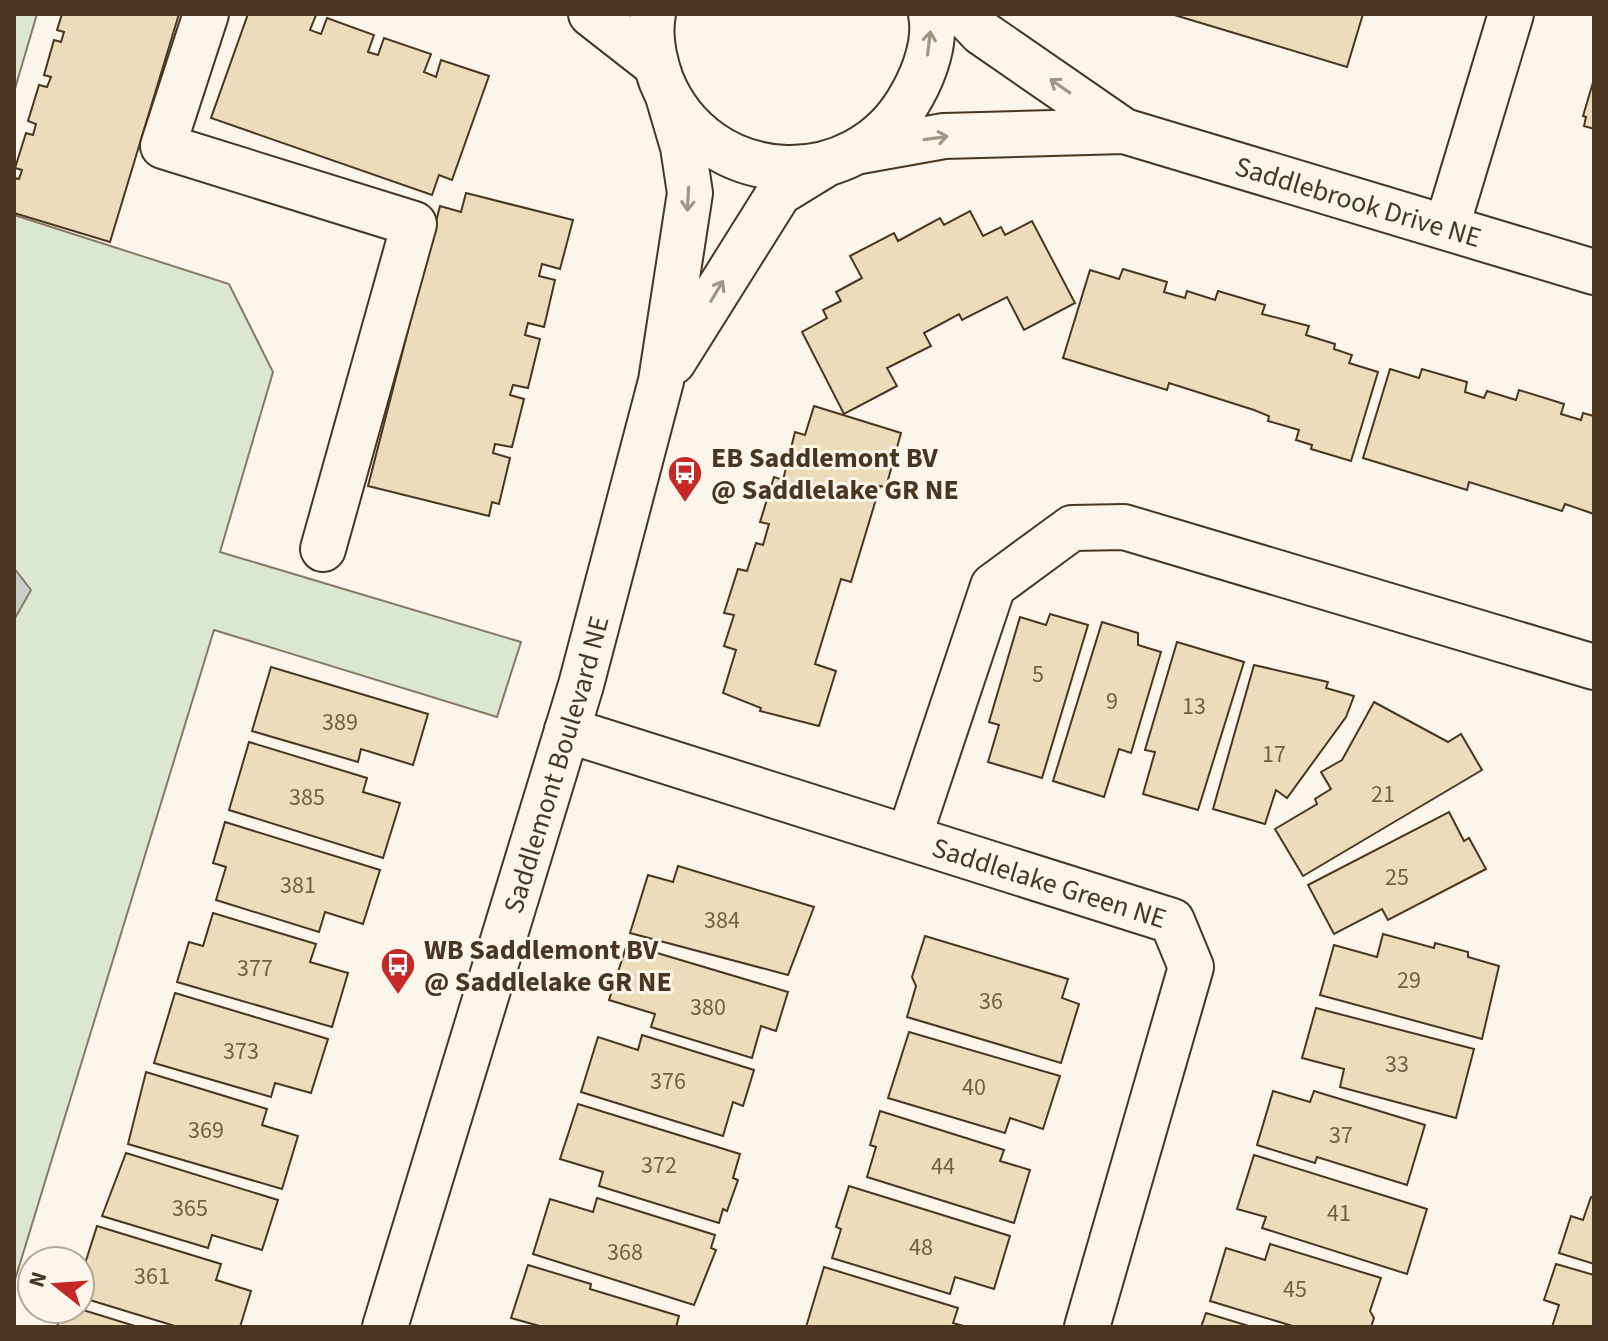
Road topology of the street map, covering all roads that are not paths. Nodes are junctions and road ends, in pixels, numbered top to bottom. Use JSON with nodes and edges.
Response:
{"nodes":[{"id":1,"x":206,"y":14,"type":"edge"},
{"id":2,"x":591,"y":14,"type":"edge"},
{"id":3,"x":653,"y":14,"type":"edge"},
{"id":4,"x":931,"y":14,"type":"edge"},
{"id":5,"x":964,"y":14,"type":"edge"},
{"id":6,"x":1511,"y":14,"type":"edge"},
{"id":7,"x":662,"y":80,"type":"junction"},
{"id":8,"x":1124,"y":131,"type":"junction"},
{"id":9,"x":842,"y":158,"type":"junction"},
{"id":10,"x":1447,"y":226,"type":"junction"},
{"id":11,"x":1594,"y":272,"type":"edge"},
{"id":12,"x":661,"y":381,"type":"junction"},
{"id":13,"x":323,"y":549,"type":"dead end"},
{"id":14,"x":1594,"y":667,"type":"edge"},
{"id":15,"x":567,"y":730,"type":"junction"},
{"id":16,"x":909,"y":837,"type":"junction"},
{"id":17,"x":385,"y":1327,"type":"edge"},
{"id":18,"x":1087,"y":1327,"type":"edge"}],
"edges":[{"from":1,"to":13,"type":"street"},
{"from":2,"to":7,"type":"street"},
{"from":3,"to":7,"type":"street","name":"Saddlemont Boulevard NE"},
{"from":9,"to":4,"type":"street","one_way":true},
{"from":8,"to":5,"type":"street","name":"Saddlebrook Drive NE","one_way":true},
{"from":6,"to":10,"type":"street"},
{"from":7,"to":9,"type":"street","name":"Saddlebrook Drive NE"},
{"from":7,"to":12,"type":"street","name":"Saddlemont Boulevard NE","one_way":true},
{"from":9,"to":8,"type":"street","name":"Saddlebrook Drive NE","one_way":true},
{"from":8,"to":10,"type":"street","name":"Saddlebrook Drive NE"},
{"from":12,"to":9,"type":"street","name":"Saddlemont Boulevard NE","one_way":true},
{"from":10,"to":11,"type":"street","name":"Saddlebrook Drive NE"},
{"from":12,"to":15,"type":"street","name":"Saddlemont Boulevard NE"},
{"from":14,"to":16,"type":"street"},
{"from":15,"to":16,"type":"street","name":"Saddlelake Green NE"},
{"from":15,"to":17,"type":"street","name":"Saddlemont Boulevard NE"},
{"from":16,"to":18,"type":"street","name":"Saddlelake Green NE"}]}
